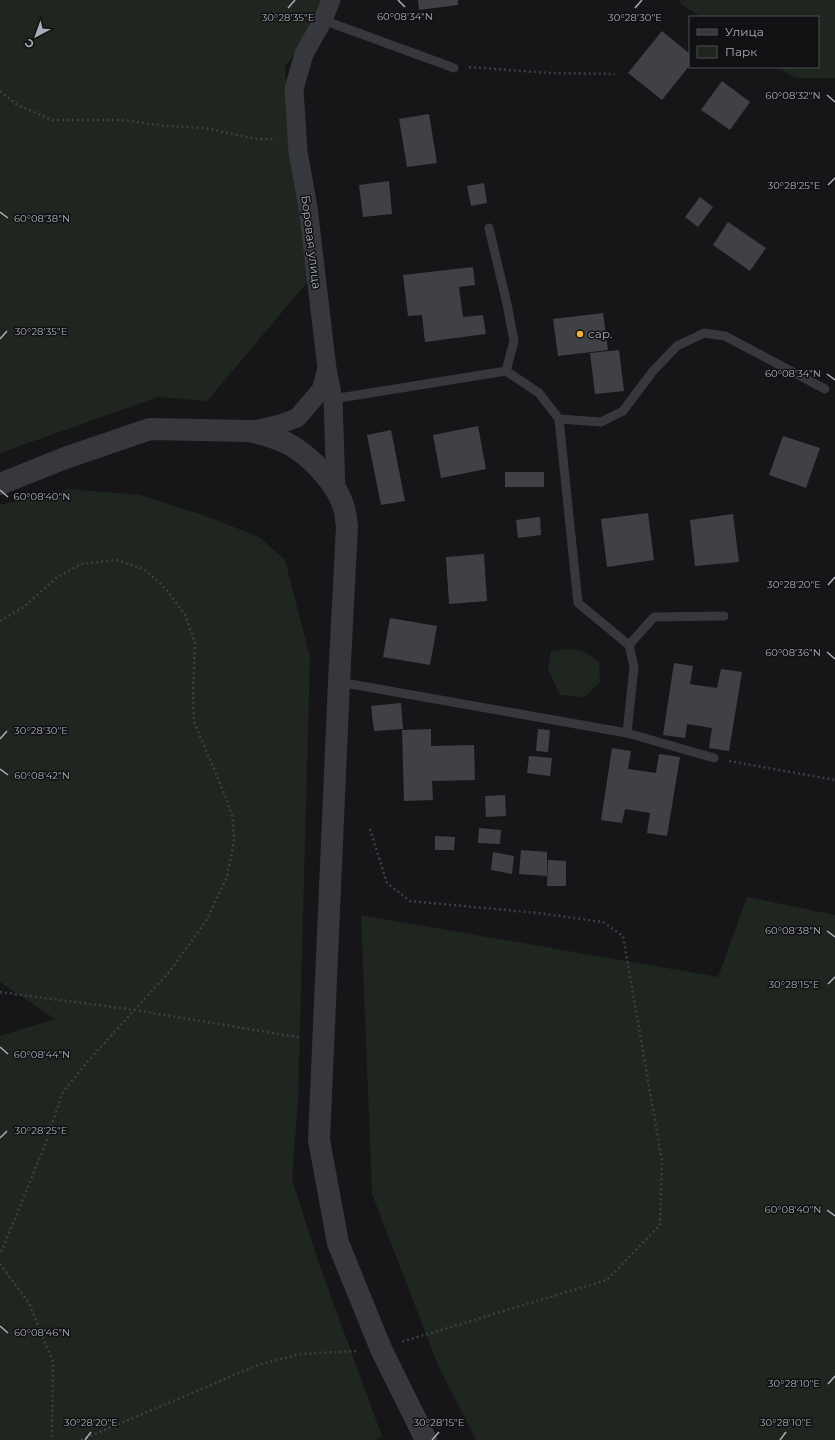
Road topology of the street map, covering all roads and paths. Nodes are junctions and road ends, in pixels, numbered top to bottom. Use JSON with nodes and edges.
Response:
{"nodes":[{"id":1,"x":331,"y":0,"type":"edge"},
{"id":2,"x":323,"y":20,"type":"junction"},
{"id":3,"x":454,"y":68,"type":"joint"},
{"id":4,"x":615,"y":74,"type":"dead end"},
{"id":5,"x":0,"y":91,"type":"edge"},
{"id":6,"x":297,"y":140,"type":"junction"},
{"id":7,"x":489,"y":228,"type":"dead end"},
{"id":8,"x":327,"y":369,"type":"junction"},
{"id":9,"x":506,"y":372,"type":"junction"},
{"id":10,"x":825,"y":389,"type":"dead end"},
{"id":11,"x":333,"y":399,"type":"junction"},
{"id":12,"x":559,"y":419,"type":"junction"},
{"id":13,"x":248,"y":431,"type":"junction"},
{"id":14,"x":0,"y":484,"type":"edge"},
{"id":15,"x":336,"y":490,"type":"junction"},
{"id":16,"x":724,"y":616,"type":"dead end"},
{"id":17,"x":0,"y":621,"type":"edge"},
{"id":18,"x":629,"y":644,"type":"junction"},
{"id":19,"x":338,"y":682,"type":"junction"},
{"id":20,"x":626,"y":733,"type":"junction"},
{"id":21,"x":714,"y":758,"type":"joint"},
{"id":22,"x":835,"y":780,"type":"edge"},
{"id":23,"x":370,"y":829,"type":"dead end"},
{"id":24,"x":0,"y":992,"type":"edge"},
{"id":25,"x":136,"y":1010,"type":"junction"},
{"id":26,"x":324,"y":1041,"type":"junction"},
{"id":27,"x":0,"y":1255,"type":"edge"},
{"id":28,"x":0,"y":1264,"type":"edge"},
{"id":29,"x":381,"y":1349,"type":"junction"},
{"id":30,"x":52,"y":1440,"type":"edge"},
{"id":31,"x":81,"y":1440,"type":"edge"},
{"id":32,"x":426,"y":1440,"type":"edge"}],
"edges":[{"from":1,"to":2,"type":"street","name":"Боровая улица"},
{"from":2,"to":3,"type":"lane"},
{"from":2,"to":6,"type":"street","name":"Боровая улица"},
{"from":3,"to":4,"type":"path"},
{"from":5,"to":6,"type":"path"},
{"from":6,"to":8,"type":"street","name":"Боровая улица"},
{"from":7,"to":9,"type":"lane"},
{"from":8,"to":11,"type":"street","name":"Боровая улица"},
{"from":8,"to":13,"type":"street"},
{"from":9,"to":11,"type":"lane"},
{"from":9,"to":12,"type":"lane"},
{"from":10,"to":12,"type":"lane"},
{"from":11,"to":15,"type":"street","name":"Боровая улица"},
{"from":12,"to":18,"type":"lane"},
{"from":13,"to":14,"type":"street"},
{"from":13,"to":15,"type":"street"},
{"from":15,"to":19,"type":"street"},
{"from":16,"to":18,"type":"lane"},
{"from":17,"to":25,"type":"path"},
{"from":18,"to":20,"type":"lane"},
{"from":19,"to":20,"type":"lane"},
{"from":19,"to":26,"type":"street"},
{"from":20,"to":21,"type":"lane"},
{"from":21,"to":22,"type":"path"},
{"from":23,"to":29,"type":"path"},
{"from":24,"to":25,"type":"path"},
{"from":25,"to":26,"type":"path"},
{"from":25,"to":27,"type":"path"},
{"from":26,"to":29,"type":"street"},
{"from":28,"to":30,"type":"path"},
{"from":29,"to":31,"type":"path"},
{"from":29,"to":32,"type":"street"}]}
